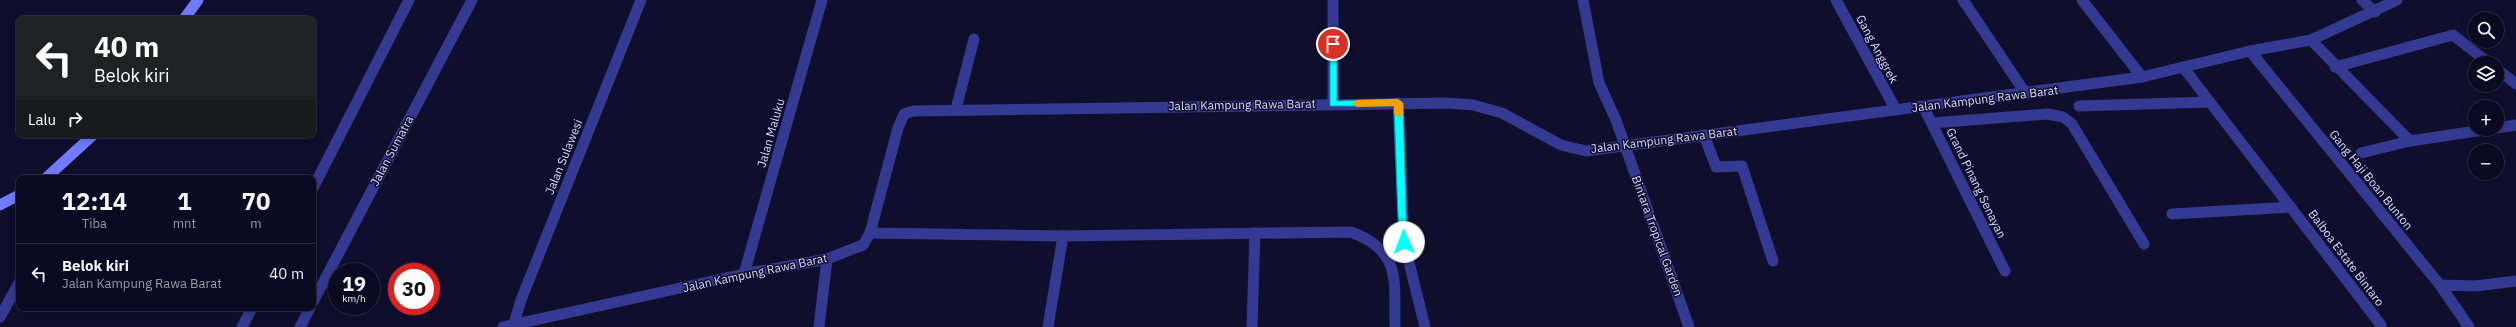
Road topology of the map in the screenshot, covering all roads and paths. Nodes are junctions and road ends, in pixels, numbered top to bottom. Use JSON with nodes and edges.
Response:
{"nodes":[{"id":1,"x":198,"y":0,"type":"edge"},
{"id":2,"x":409,"y":0,"type":"edge"},
{"id":3,"x":472,"y":0,"type":"edge"},
{"id":4,"x":641,"y":0,"type":"edge"},
{"id":5,"x":822,"y":0,"type":"edge"},
{"id":6,"x":1333,"y":0,"type":"edge"},
{"id":7,"x":1583,"y":0,"type":"edge"},
{"id":8,"x":1836,"y":0,"type":"edge"},
{"id":9,"x":1963,"y":0,"type":"edge"},
{"id":10,"x":2082,"y":0,"type":"edge"},
{"id":11,"x":2362,"y":0,"type":"edge"},
{"id":12,"x":2397,"y":0,"type":"edge"},
{"id":13,"x":2375,"y":12,"type":"junction"},
{"id":14,"x":186,"y":16,"type":"edge"},
{"id":15,"x":974,"y":39,"type":"dead end"},
{"id":16,"x":2310,"y":40,"type":"junction"},
{"id":17,"x":2250,"y":52,"type":"junction"},
{"id":18,"x":2480,"y":56,"type":"edge"},
{"id":19,"x":2184,"y":67,"type":"junction"},
{"id":20,"x":2335,"y":67,"type":"junction"},
{"id":21,"x":2504,"y":75,"type":"edge"},
{"id":22,"x":2142,"y":77,"type":"junction"},
{"id":23,"x":2516,"y":84,"type":"edge"},
{"id":24,"x":2026,"y":94,"type":"junction"},
{"id":25,"x":2210,"y":102,"type":"junction"},
{"id":26,"x":1398,"y":103,"type":"junction"},
{"id":27,"x":1333,"y":104,"type":"junction"},
{"id":28,"x":1923,"y":106,"type":"junction"},
{"id":29,"x":2079,"y":106,"type":"dead end"},
{"id":30,"x":956,"y":109,"type":"junction"},
{"id":31,"x":1896,"y":110,"type":"junction"},
{"id":32,"x":1932,"y":123,"type":"junction"},
{"id":33,"x":2516,"y":125,"type":"edge"},
{"id":34,"x":2504,"y":127,"type":"edge"},
{"id":35,"x":2468,"y":132,"type":"edge"},
{"id":36,"x":1704,"y":135,"type":"junction"},
{"id":37,"x":90,"y":138,"type":"edge"},
{"id":38,"x":2410,"y":141,"type":"junction"},
{"id":39,"x":1624,"y":146,"type":"junction"},
{"id":40,"x":2361,"y":153,"type":"dead end"},
{"id":41,"x":49,"y":175,"type":"edge"},
{"id":42,"x":316,"y":182,"type":"edge"},
{"id":43,"x":16,"y":197,"type":"edge"},
{"id":44,"x":0,"y":205,"type":"edge"},
{"id":45,"x":2291,"y":207,"type":"junction"},
{"id":46,"x":2172,"y":214,"type":"dead end"},
{"id":47,"x":870,"y":233,"type":"junction"},
{"id":48,"x":1255,"y":233,"type":"junction"},
{"id":49,"x":1063,"y":236,"type":"junction"},
{"id":50,"x":2144,"y":244,"type":"dead end"},
{"id":51,"x":827,"y":260,"type":"junction"},
{"id":52,"x":1773,"y":261,"type":"dead end"},
{"id":53,"x":2005,"y":271,"type":"dead end"},
{"id":54,"x":744,"y":274,"type":"junction"},
{"id":55,"x":2516,"y":281,"type":"edge"},
{"id":56,"x":2440,"y":285,"type":"junction"},
{"id":57,"x":16,"y":289,"type":"edge"},
{"id":58,"x":316,"y":296,"type":"edge"},
{"id":59,"x":250,"y":311,"type":"edge"},
{"id":60,"x":308,"y":311,"type":"edge"},
{"id":61,"x":0,"y":317,"type":"edge"},
{"id":62,"x":2381,"y":325,"type":"dead end"},
{"id":63,"x":510,"y":326,"type":"edge"},
{"id":64,"x":242,"y":327,"type":"edge"},
{"id":65,"x":300,"y":327,"type":"edge"},
{"id":66,"x":819,"y":327,"type":"edge"},
{"id":67,"x":1048,"y":327,"type":"edge"},
{"id":68,"x":1252,"y":327,"type":"edge"},
{"id":69,"x":1395,"y":327,"type":"edge"},
{"id":70,"x":1425,"y":327,"type":"edge"},
{"id":71,"x":1689,"y":327,"type":"edge"},
{"id":72,"x":2469,"y":327,"type":"edge"}],
"edges":[{"from":1,"to":14,"type":"main road"},
{"from":2,"to":42,"type":"street"},
{"from":3,"to":58,"type":"street","name":"Jalan Sumatra"},
{"from":4,"to":63,"type":"street","name":"Jalan Sulawesi"},
{"from":5,"to":54,"type":"street","name":"Jalan Maluku"},
{"from":6,"to":27,"type":"street"},
{"from":7,"to":39,"type":"street","name":"Bintara Tropical Garden"},
{"from":8,"to":31,"type":"street","name":"Gang Anggrek"},
{"from":9,"to":24,"type":"street"},
{"from":10,"to":22,"type":"street"},
{"from":11,"to":13,"type":"street"},
{"from":12,"to":13,"type":"street","name":"Jalan Kampung Rawa Barat"},
{"from":13,"to":16,"type":"street","name":"Jalan Kampung Rawa Barat"},
{"from":15,"to":30,"type":"street"},
{"from":16,"to":17,"type":"street","name":"Jalan Kampung Rawa Barat"},
{"from":16,"to":20,"type":"street"},
{"from":17,"to":19,"type":"street","name":"Jalan Kampung Rawa Barat"},
{"from":17,"to":56,"type":"street","name":"Gang Haji Boan Bunton"},
{"from":18,"to":20,"type":"street"},
{"from":19,"to":22,"type":"street","name":"Jalan Kampung Rawa Barat"},
{"from":19,"to":25,"type":"street","name":"Balboa Estate Bintaro"},
{"from":20,"to":38,"type":"street"},
{"from":21,"to":23,"type":"street"},
{"from":22,"to":24,"type":"street","name":"Jalan Kampung Rawa Barat"},
{"from":24,"to":28,"type":"street","name":"Jalan Kampung Rawa Barat"},
{"from":25,"to":29,"type":"street"},
{"from":25,"to":45,"type":"street","name":"Balboa Estate Bintaro"},
{"from":26,"to":27,"type":"street","name":"Jalan Kampung Rawa Barat"},
{"from":26,"to":39,"type":"street","name":"Jalan Kampung Rawa Barat"},
{"from":26,"to":70,"type":"street"},
{"from":27,"to":30,"type":"street","name":"Jalan Kampung Rawa Barat"},
{"from":28,"to":31,"type":"street","name":"Jalan Kampung Rawa Barat"},
{"from":28,"to":32,"type":"street","name":"Grand Pinang Senayan"},
{"from":30,"to":47,"type":"street","name":"Jalan Kampung Rawa Barat"},
{"from":31,"to":36,"type":"street","name":"Jalan Kampung Rawa Barat"},
{"from":32,"to":50,"type":"street"},
{"from":32,"to":53,"type":"street","name":"Grand Pinang Senayan"},
{"from":33,"to":34,"type":"street"},
{"from":35,"to":38,"type":"street"},
{"from":36,"to":39,"type":"street","name":"Jalan Kampung Rawa Barat"},
{"from":36,"to":52,"type":"street"},
{"from":37,"to":41,"type":"main road"},
{"from":38,"to":40,"type":"street"},
{"from":39,"to":71,"type":"street","name":"Bintara Tropical Garden"},
{"from":43,"to":44,"type":"main road"},
{"from":45,"to":46,"type":"street","name":"Balboa Estate Bintaro"},
{"from":45,"to":62,"type":"street","name":"Balboa Estate Bintaro"},
{"from":47,"to":49,"type":"street"},
{"from":47,"to":51,"type":"street","name":"Jalan Kampung Rawa Barat"},
{"from":48,"to":49,"type":"street"},
{"from":48,"to":68,"type":"street"},
{"from":48,"to":69,"type":"street"},
{"from":49,"to":67,"type":"street"},
{"from":51,"to":54,"type":"street","name":"Jalan Kampung Rawa Barat"},
{"from":51,"to":66,"type":"street"},
{"from":54,"to":63,"type":"street","name":"Jalan Kampung Rawa Barat"},
{"from":55,"to":56,"type":"street"},
{"from":56,"to":72,"type":"street","name":"Gang Haji Boan Bunton"},
{"from":57,"to":61,"type":"street"},
{"from":59,"to":64,"type":"street"},
{"from":60,"to":65,"type":"street"}]}
